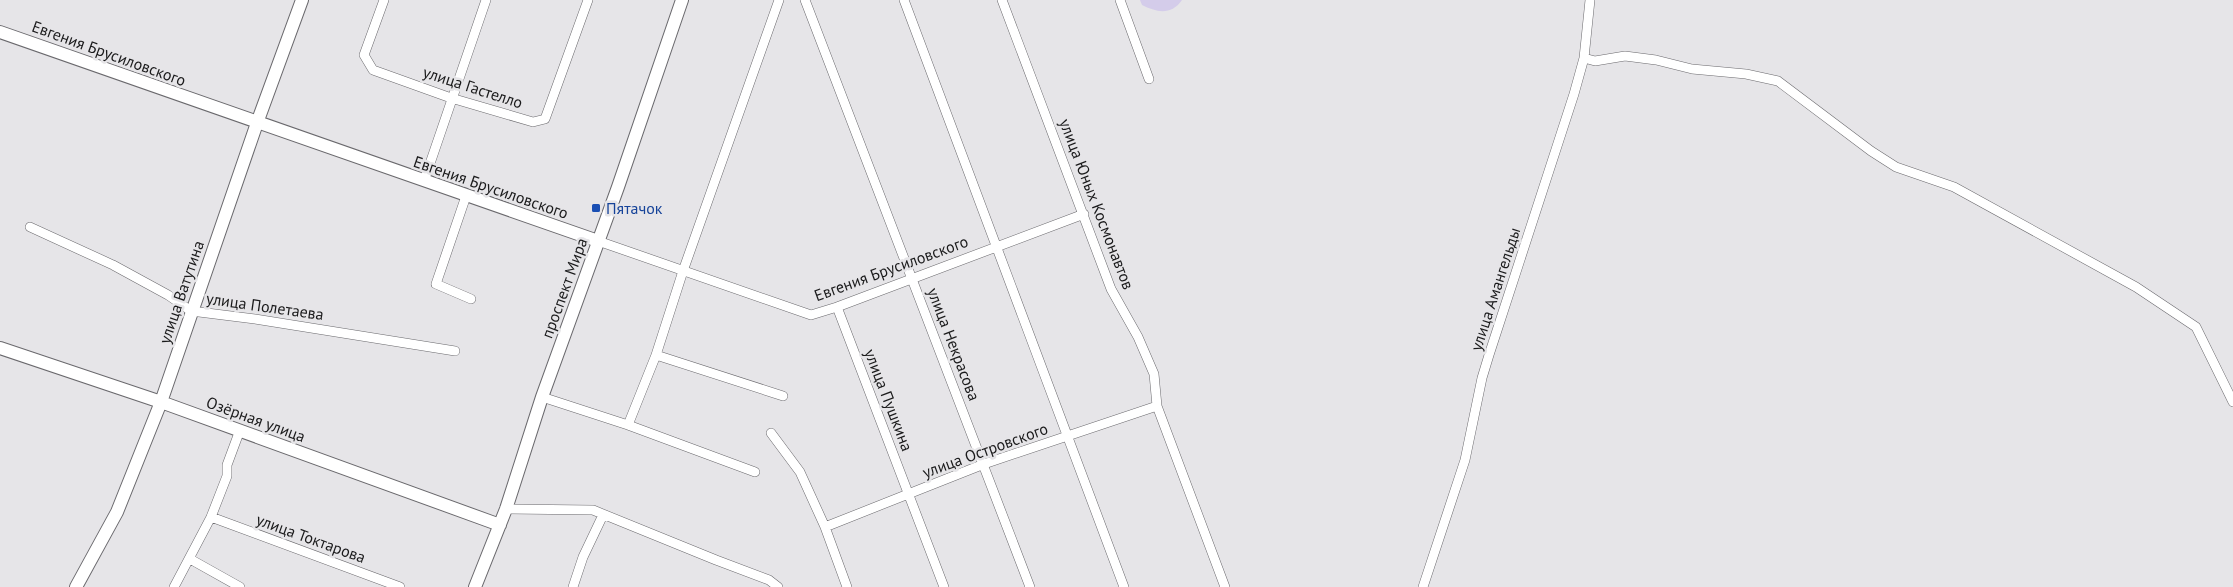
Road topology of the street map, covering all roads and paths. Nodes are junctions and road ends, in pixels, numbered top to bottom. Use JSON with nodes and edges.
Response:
{"nodes":[{"id":1,"x":302,"y":0,"type":"edge"},
{"id":2,"x":384,"y":0,"type":"edge"},
{"id":3,"x":486,"y":0,"type":"edge"},
{"id":4,"x":588,"y":0,"type":"edge"},
{"id":5,"x":682,"y":0,"type":"edge"},
{"id":6,"x":779,"y":0,"type":"edge"},
{"id":7,"x":805,"y":0,"type":"edge"},
{"id":8,"x":904,"y":0,"type":"edge"},
{"id":9,"x":1002,"y":0,"type":"edge"},
{"id":10,"x":1120,"y":0,"type":"edge"},
{"id":11,"x":1590,"y":0,"type":"edge"},
{"id":12,"x":0,"y":32,"type":"edge"},
{"id":13,"x":1584,"y":58,"type":"junction"},
{"id":14,"x":1149,"y":79,"type":"dead end"},
{"id":15,"x":451,"y":98,"type":"junction"},
{"id":16,"x":257,"y":123,"type":"junction"},
{"id":17,"x":424,"y":181,"type":"junction"},
{"id":18,"x":466,"y":196,"type":"junction"},
{"id":19,"x":1084,"y":214,"type":"junction"},
{"id":20,"x":30,"y":227,"type":"dead end"},
{"id":21,"x":598,"y":242,"type":"junction"},
{"id":22,"x":997,"y":246,"type":"junction"},
{"id":23,"x":683,"y":271,"type":"junction"},
{"id":24,"x":913,"y":278,"type":"junction"},
{"id":25,"x":471,"y":299,"type":"dead end"},
{"id":26,"x":838,"y":307,"type":"junction"},
{"id":27,"x":191,"y":311,"type":"junction"},
{"id":28,"x":0,"y":348,"type":"edge"},
{"id":29,"x":454,"y":351,"type":"dead end"},
{"id":30,"x":656,"y":356,"type":"junction"},
{"id":31,"x":783,"y":396,"type":"dead end"},
{"id":32,"x":542,"y":397,"type":"junction"},
{"id":33,"x":162,"y":402,"type":"junction"},
{"id":34,"x":2233,"y":402,"type":"edge"},
{"id":35,"x":1157,"y":406,"type":"junction"},
{"id":36,"x":628,"y":425,"type":"junction"},
{"id":37,"x":240,"y":430,"type":"junction"},
{"id":38,"x":771,"y":433,"type":"dead end"},
{"id":39,"x":1068,"y":435,"type":"junction"},
{"id":40,"x":984,"y":464,"type":"junction"},
{"id":41,"x":755,"y":472,"type":"dead end"},
{"id":42,"x":909,"y":495,"type":"junction"},
{"id":43,"x":506,"y":509,"type":"junction"},
{"id":44,"x":603,"y":515,"type":"junction"},
{"id":45,"x":211,"y":517,"type":"junction"},
{"id":46,"x":500,"y":525,"type":"junction"},
{"id":47,"x":825,"y":527,"type":"junction"},
{"id":48,"x":190,"y":559,"type":"junction"},
{"id":49,"x":76,"y":587,"type":"edge"},
{"id":50,"x":174,"y":587,"type":"edge"},
{"id":51,"x":240,"y":587,"type":"edge"},
{"id":52,"x":400,"y":587,"type":"edge"},
{"id":53,"x":475,"y":587,"type":"edge"},
{"id":54,"x":573,"y":587,"type":"edge"},
{"id":55,"x":778,"y":587,"type":"edge"},
{"id":56,"x":847,"y":587,"type":"edge"},
{"id":57,"x":944,"y":587,"type":"edge"},
{"id":58,"x":1030,"y":587,"type":"edge"},
{"id":59,"x":1124,"y":587,"type":"edge"},
{"id":60,"x":1225,"y":587,"type":"edge"},
{"id":61,"x":1423,"y":587,"type":"edge"}],
"edges":[{"from":1,"to":16,"type":"street","name":"улица Ватутина"},
{"from":2,"to":15,"type":"street","name":"улица Гастелло"},
{"from":3,"to":15,"type":"street"},
{"from":4,"to":15,"type":"street","name":"улица Гастелло"},
{"from":5,"to":21,"type":"street","name":"проспект Мира"},
{"from":6,"to":23,"type":"street"},
{"from":7,"to":24,"type":"street","name":"улица Некрасова"},
{"from":8,"to":22,"type":"street"},
{"from":9,"to":19,"type":"street","name":"улица Юных Космонавтов"},
{"from":10,"to":14,"type":"street"},
{"from":11,"to":13,"type":"street","name":"улица Амангельды"},
{"from":12,"to":16,"type":"street","name":"Евгения Брусиловского"},
{"from":13,"to":34,"type":"street"},
{"from":13,"to":61,"type":"street","name":"улица Амангельды"},
{"from":15,"to":17,"type":"street"},
{"from":16,"to":17,"type":"street","name":"Евгения Брусиловского"},
{"from":16,"to":27,"type":"street","name":"улица Ватутина"},
{"from":17,"to":18,"type":"street","name":"Евгения Брусиловского"},
{"from":18,"to":21,"type":"street","name":"Евгения Брусиловского"},
{"from":18,"to":25,"type":"street"},
{"from":19,"to":22,"type":"street","name":"Евгения Брусиловского"},
{"from":19,"to":35,"type":"street","name":"улица Юных Космонавтов"},
{"from":20,"to":27,"type":"street","name":"улица Полетаева"},
{"from":21,"to":23,"type":"street","name":"Евгения Брусиловского"},
{"from":21,"to":32,"type":"street","name":"проспект Мира"},
{"from":22,"to":24,"type":"street","name":"Евгения Брусиловского"},
{"from":22,"to":39,"type":"street"},
{"from":23,"to":26,"type":"street","name":"Евгения Брусиловского"},
{"from":23,"to":30,"type":"street"},
{"from":24,"to":26,"type":"street","name":"Евгения Брусиловского"},
{"from":24,"to":40,"type":"street","name":"улица Некрасова"},
{"from":26,"to":42,"type":"street","name":"улица Пушкина"},
{"from":27,"to":29,"type":"street","name":"улица Полетаева"},
{"from":27,"to":33,"type":"street","name":"улица Ватутина"},
{"from":28,"to":33,"type":"street","name":"Озёрная улица"},
{"from":30,"to":31,"type":"street"},
{"from":30,"to":36,"type":"street"},
{"from":32,"to":36,"type":"street"},
{"from":32,"to":43,"type":"street","name":"проспект Мира"},
{"from":33,"to":37,"type":"street","name":"Озёрная улица"},
{"from":33,"to":49,"type":"street","name":"улица Ватутина"},
{"from":35,"to":39,"type":"street","name":"улица Островского"},
{"from":35,"to":60,"type":"street","name":"улица Юных Космонавтов"},
{"from":36,"to":41,"type":"street"},
{"from":37,"to":45,"type":"street"},
{"from":37,"to":46,"type":"street","name":"Озёрная улица"},
{"from":38,"to":47,"type":"street"},
{"from":39,"to":40,"type":"street","name":"улица Островского"},
{"from":39,"to":59,"type":"street"},
{"from":40,"to":42,"type":"street","name":"улица Островского"},
{"from":40,"to":58,"type":"street","name":"улица Некрасова"},
{"from":42,"to":47,"type":"street","name":"улица Островского"},
{"from":42,"to":57,"type":"street","name":"улица Пушкина"},
{"from":43,"to":44,"type":"street"},
{"from":43,"to":46,"type":"street","name":"проспект Мира"},
{"from":44,"to":54,"type":"street"},
{"from":44,"to":55,"type":"street"},
{"from":45,"to":48,"type":"street"},
{"from":45,"to":52,"type":"street","name":"улица Токтарова"},
{"from":46,"to":53,"type":"street","name":"проспект Мира"},
{"from":47,"to":56,"type":"street"},
{"from":48,"to":50,"type":"street"},
{"from":48,"to":51,"type":"street"}]}
